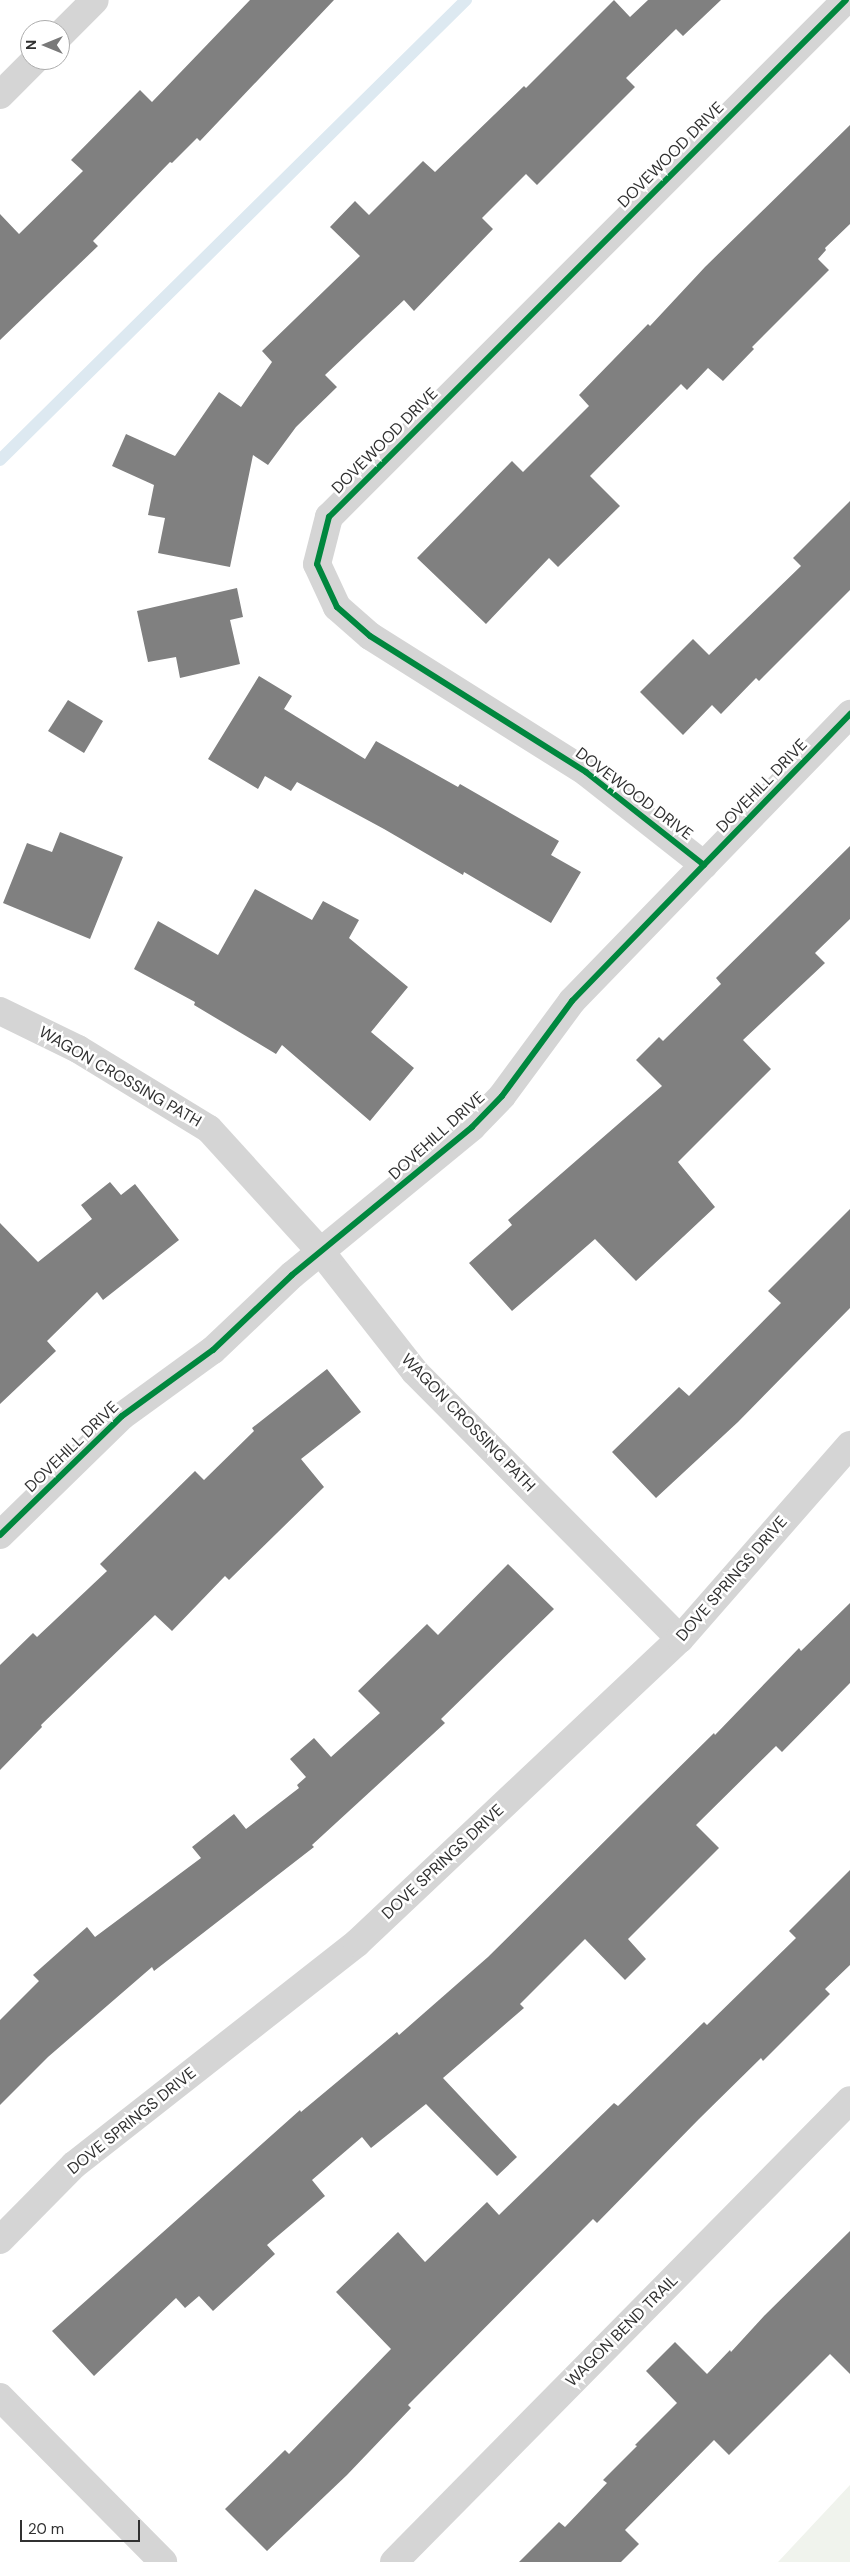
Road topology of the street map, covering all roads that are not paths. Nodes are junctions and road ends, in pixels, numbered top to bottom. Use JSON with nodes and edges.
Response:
{"nodes":[{"id":1,"x":95,"y":0,"type":"edge"},
{"id":2,"x":846,"y":0,"type":"edge"},
{"id":3,"x":70,"y":25,"type":"edge"},
{"id":4,"x":25,"y":70,"type":"edge"},
{"id":5,"x":0,"y":95,"type":"edge"},
{"id":6,"x":850,"y":714,"type":"edge"},
{"id":7,"x":704,"y":865,"type":"junction"},
{"id":8,"x":0,"y":1011,"type":"edge"},
{"id":9,"x":321,"y":1252,"type":"junction"},
{"id":10,"x":849,"y":1446,"type":"edge"},
{"id":11,"x":0,"y":1535,"type":"edge"},
{"id":12,"x":680,"y":1639,"type":"junction"},
{"id":13,"x":850,"y":2100,"type":"edge"},
{"id":14,"x":0,"y":2240,"type":"edge"},
{"id":15,"x":0,"y":2397,"type":"edge"},
{"id":16,"x":163,"y":2562,"type":"edge"},
{"id":17,"x":394,"y":2562,"type":"edge"}],
"edges":[{"from":1,"to":3,"type":"street"},
{"from":2,"to":7,"type":"street","name":"DOVEWOOD DRIVE"},
{"from":4,"to":5,"type":"street"},
{"from":6,"to":7,"type":"street","name":"DOVEHILL DRIVE"},
{"from":7,"to":9,"type":"street","name":"DOVEHILL DRIVE"},
{"from":8,"to":9,"type":"street","name":"WAGON CROSSING PATH"},
{"from":9,"to":11,"type":"street","name":"DOVEHILL DRIVE"},
{"from":9,"to":12,"type":"street","name":"WAGON CROSSING PATH"},
{"from":10,"to":12,"type":"street","name":"DOVE SPRINGS DRIVE"},
{"from":12,"to":14,"type":"street","name":"DOVE SPRINGS DRIVE"},
{"from":13,"to":17,"type":"street","name":"WAGON BEND TRAIL"},
{"from":15,"to":16,"type":"street"}]}
